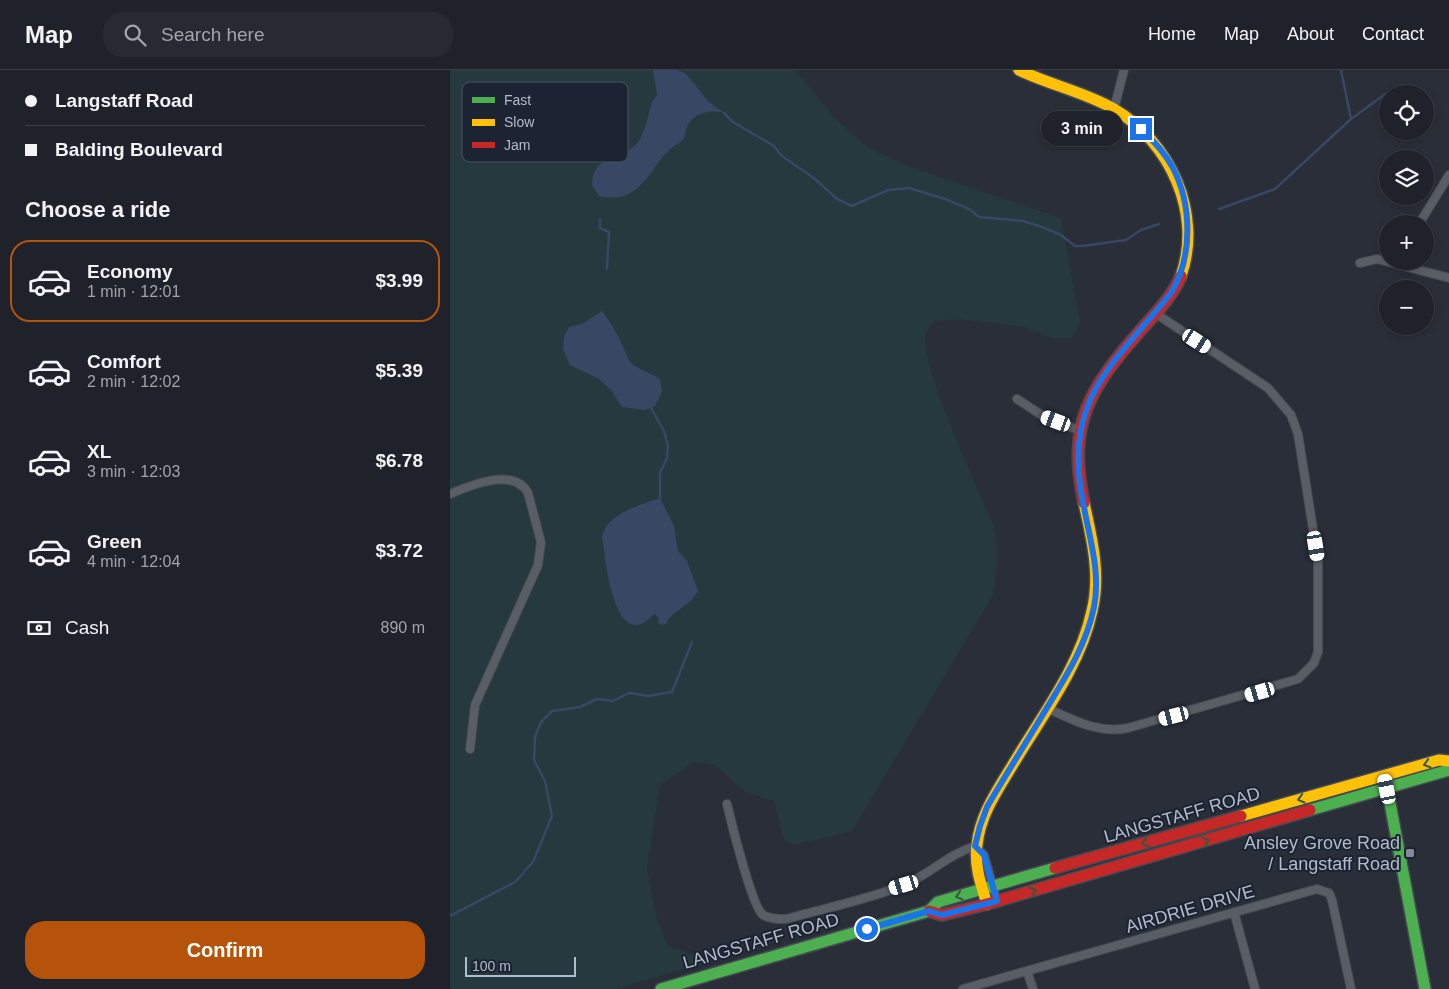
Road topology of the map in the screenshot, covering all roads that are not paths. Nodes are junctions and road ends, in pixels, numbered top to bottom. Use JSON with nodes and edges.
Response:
{"nodes":[{"id":1,"x":1019,"y":70,"type":"edge"},
{"id":2,"x":1124,"y":70,"type":"edge"},
{"id":3,"x":1114,"y":109,"type":"junction"},
{"id":4,"x":1449,"y":175,"type":"edge"},
{"id":5,"x":1425,"y":215,"type":"edge"},
{"id":6,"x":1379,"y":259,"type":"edge"},
{"id":7,"x":1360,"y":262,"type":"dead end"},
{"id":8,"x":1425,"y":270,"type":"edge"},
{"id":9,"x":1449,"y":278,"type":"edge"},
{"id":10,"x":1155,"y":313,"type":"junction"},
{"id":11,"x":1017,"y":399,"type":"dead end"},
{"id":12,"x":1079,"y":430,"type":"junction"},
{"id":13,"x":450,"y":494,"type":"edge"},
{"id":14,"x":1046,"y":708,"type":"junction"},
{"id":15,"x":470,"y":749,"type":"dead end"},
{"id":16,"x":1449,"y":761,"type":"edge"},
{"id":17,"x":1449,"y":770,"type":"edge"},
{"id":18,"x":1385,"y":776,"type":"junction"},
{"id":19,"x":1387,"y":789,"type":"junction"},
{"id":20,"x":727,"y":804,"type":"dead end"},
{"id":21,"x":975,"y":846,"type":"junction"},
{"id":22,"x":987,"y":888,"type":"junction"},
{"id":23,"x":992,"y":902,"type":"junction"},
{"id":24,"x":929,"y":911,"type":"junction"},
{"id":25,"x":1234,"y":912,"type":"junction"},
{"id":26,"x":1027,"y":971,"type":"junction"},
{"id":27,"x":661,"y":989,"type":"edge"},
{"id":28,"x":963,"y":989,"type":"edge"},
{"id":29,"x":1032,"y":989,"type":"edge"},
{"id":30,"x":1256,"y":989,"type":"edge"},
{"id":31,"x":1351,"y":989,"type":"edge"},
{"id":32,"x":1425,"y":989,"type":"edge"}],
"edges":[{"from":1,"to":3,"type":"main road"},
{"from":2,"to":3,"type":"street"},
{"from":3,"to":10,"type":"main road"},
{"from":4,"to":5,"type":"street"},
{"from":6,"to":7,"type":"street"},
{"from":8,"to":9,"type":"street"},
{"from":10,"to":12,"type":"main road"},
{"from":10,"to":14,"type":"street"},
{"from":11,"to":12,"type":"street"},
{"from":12,"to":14,"type":"main road"},
{"from":13,"to":15,"type":"street"},
{"from":14,"to":21,"type":"main road"},
{"from":16,"to":18,"type":"main road","name":"LANGSTAFF ROAD","one_way":true},
{"from":17,"to":19,"type":"main road","name":"LANGSTAFF ROAD"},
{"from":18,"to":19,"type":"main road"},
{"from":18,"to":22,"type":"main road","name":"LANGSTAFF ROAD","one_way":true},
{"from":23,"to":19,"type":"main road","name":"LANGSTAFF ROAD","one_way":true},
{"from":19,"to":32,"type":"main road"},
{"from":20,"to":21,"type":"street"},
{"from":21,"to":22,"type":"main road"},
{"from":22,"to":23,"type":"main road"},
{"from":22,"to":24,"type":"main road","name":"LANGSTAFF ROAD","one_way":true},
{"from":23,"to":24,"type":"main road","name":"LANGSTAFF ROAD"},
{"from":24,"to":27,"type":"main road","name":"LANGSTAFF ROAD"},
{"from":25,"to":26,"type":"street","name":"AIRDRIE DRIVE"},
{"from":25,"to":30,"type":"street"},
{"from":25,"to":31,"type":"street","name":"AIRDRIE DRIVE"},
{"from":26,"to":28,"type":"street","name":"AIRDRIE DRIVE"},
{"from":26,"to":29,"type":"street"}]}
